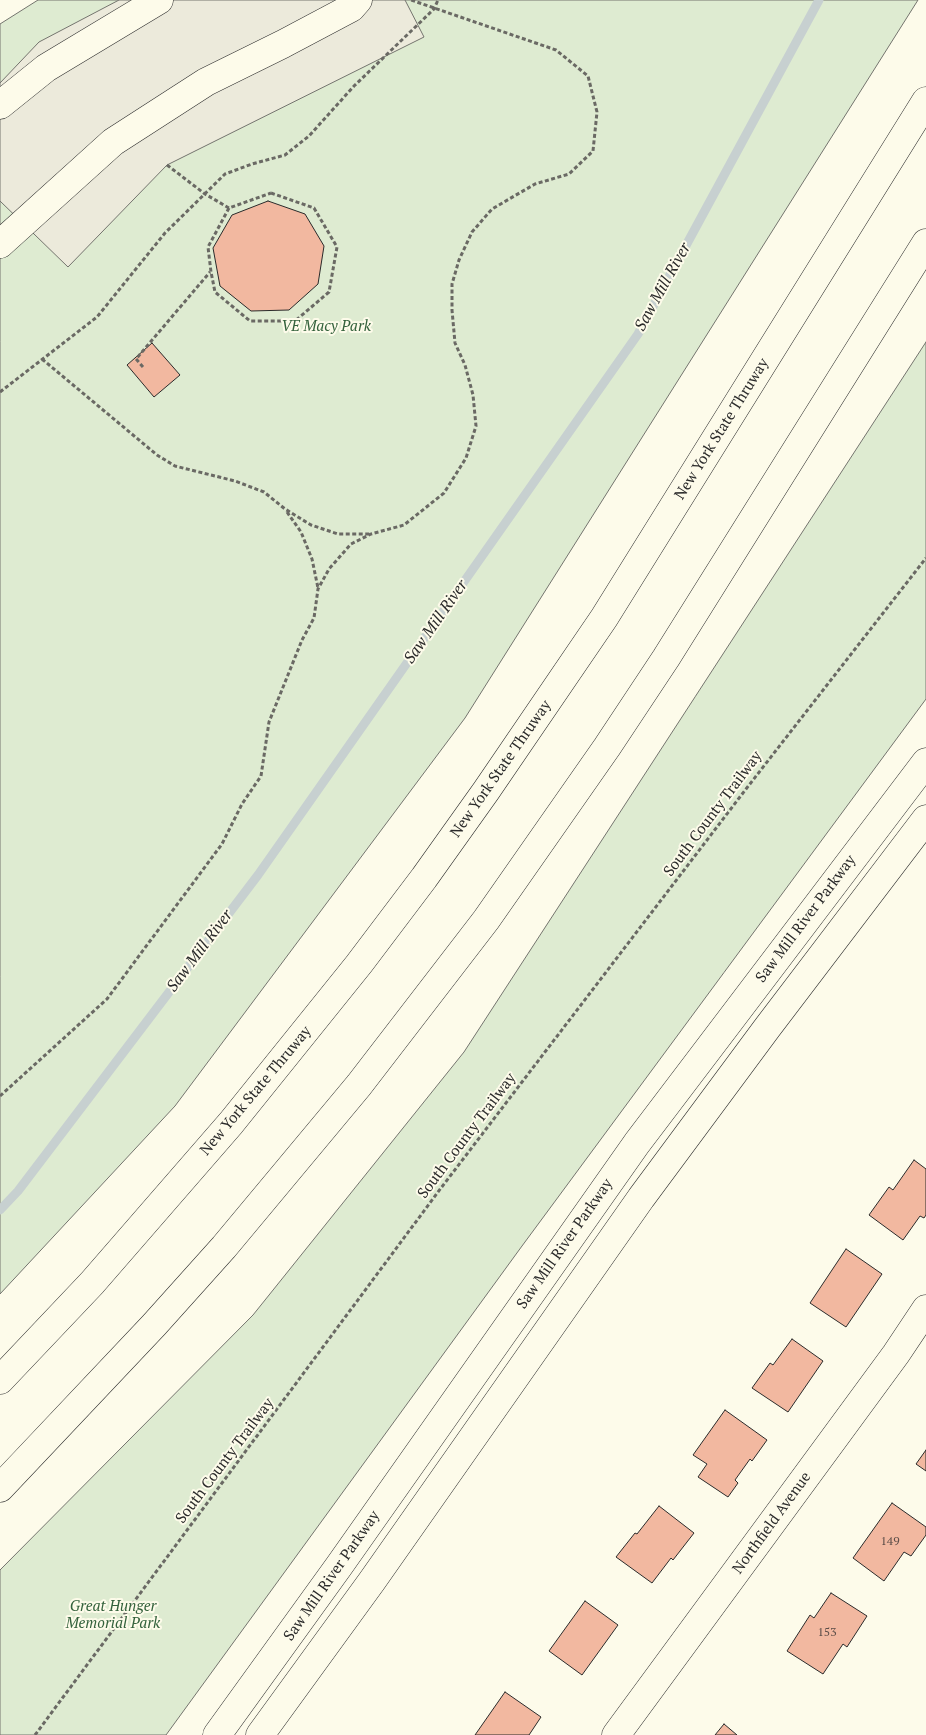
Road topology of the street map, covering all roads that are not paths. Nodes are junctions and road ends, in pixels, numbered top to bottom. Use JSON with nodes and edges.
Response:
{"nodes":[{"id":1,"x":159,"y":0,"type":"edge"},
{"id":2,"x":358,"y":0,"type":"edge"},
{"id":3,"x":926,"y":101,"type":"edge"},
{"id":4,"x":0,"y":104,"type":"edge"},
{"id":5,"x":926,"y":243,"type":"edge"},
{"id":6,"x":0,"y":244,"type":"edge"},
{"id":7,"x":926,"y":762,"type":"edge"},
{"id":8,"x":926,"y":820,"type":"edge"},
{"id":9,"x":926,"y":1309,"type":"edge"},
{"id":10,"x":0,"y":1380,"type":"edge"},
{"id":11,"x":0,"y":1488,"type":"edge"},
{"id":12,"x":217,"y":1735,"type":"edge"},
{"id":13,"x":260,"y":1735,"type":"edge"},
{"id":14,"x":616,"y":1735,"type":"edge"}],
"edges":[{"from":1,"to":4,"type":"main road"},
{"from":2,"to":6,"type":"main road"},
{"from":3,"to":10,"type":"main road","name":"New York State Thruway"},
{"from":5,"to":11,"type":"main road"},
{"from":7,"to":12,"type":"main road","name":"Saw Mill River Parkway"},
{"from":8,"to":13,"type":"main road"},
{"from":9,"to":14,"type":"main road","name":"Northfield Avenue"}]}
